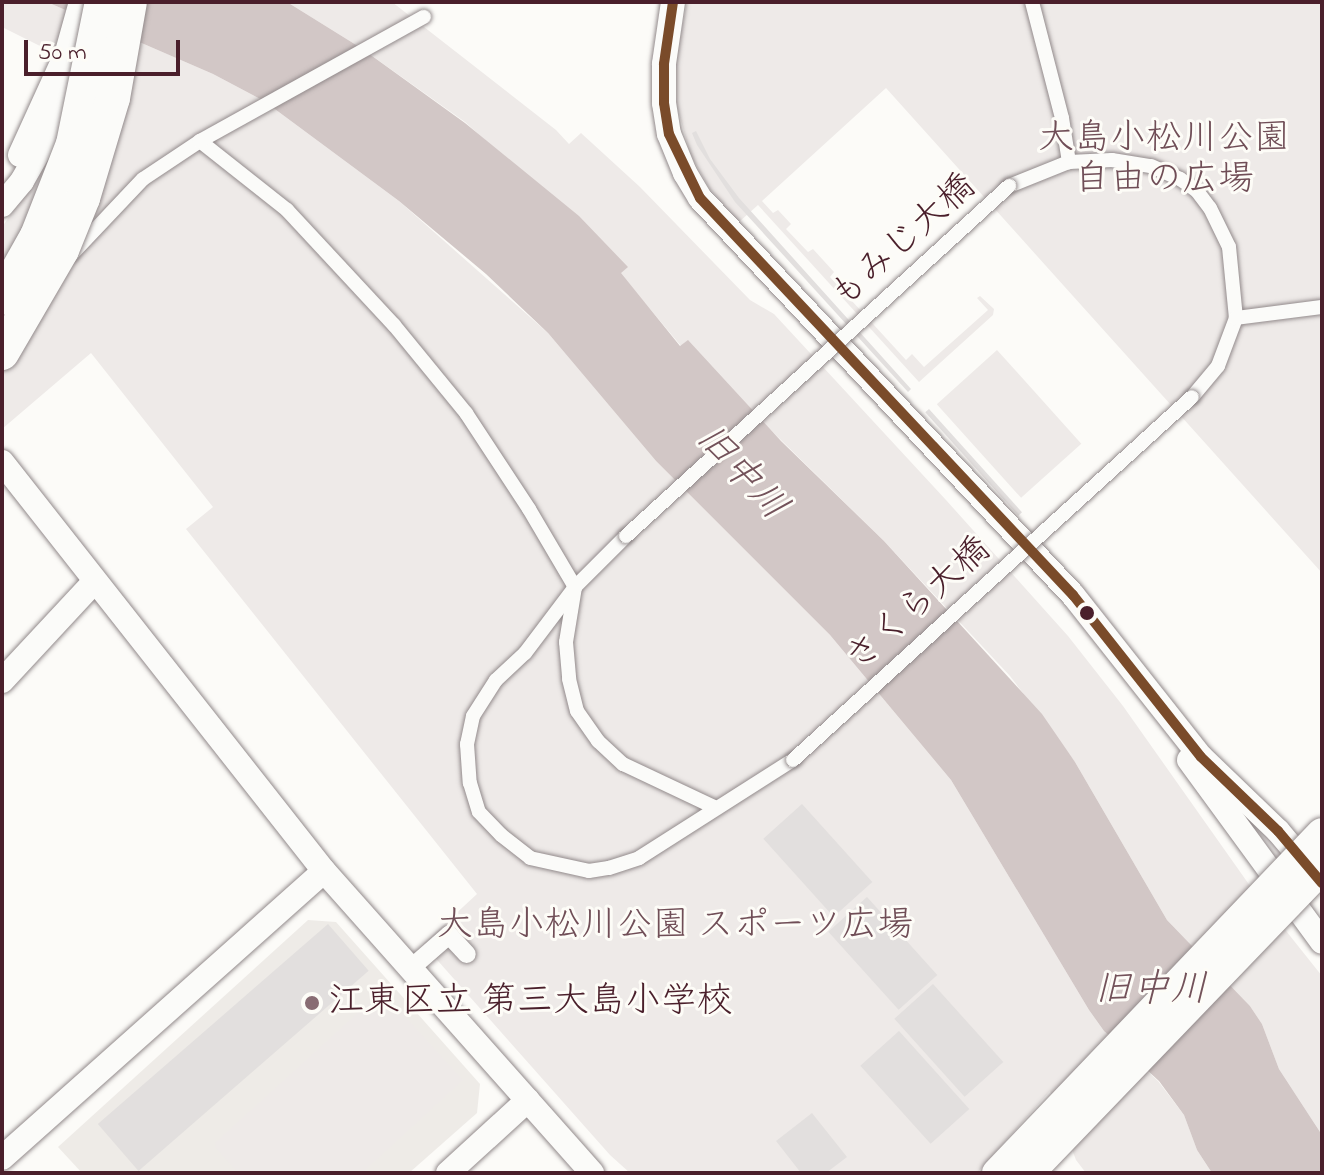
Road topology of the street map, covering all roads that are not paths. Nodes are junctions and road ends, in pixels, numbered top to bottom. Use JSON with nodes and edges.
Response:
{"nodes":[{"id":1,"x":81,"y":2,"type":"edge"},
{"id":2,"x":102,"y":2,"type":"edge"},
{"id":3,"x":114,"y":2,"type":"edge"},
{"id":4,"x":130,"y":2,"type":"edge"},
{"id":5,"x":673,"y":2,"type":"edge"},
{"id":6,"x":1032,"y":2,"type":"edge"},
{"id":7,"x":424,"y":17,"type":"dead end"},
{"id":8,"x":63,"y":89,"type":"junction"},
{"id":9,"x":200,"y":141,"type":"junction"},
{"id":10,"x":1069,"y":162,"type":"junction"},
{"id":11,"x":2,"y":188,"type":"edge"},
{"id":12,"x":2,"y":205,"type":"edge"},
{"id":13,"x":2,"y":298,"type":"edge"},
{"id":14,"x":1322,"y":307,"type":"edge"},
{"id":15,"x":1236,"y":318,"type":"junction"},
{"id":16,"x":2,"y":331,"type":"edge"},
{"id":17,"x":2,"y":353,"type":"edge"},
{"id":18,"x":2,"y":462,"type":"edge"},
{"id":19,"x":94,"y":582,"type":"junction"},
{"id":20,"x":575,"y":587,"type":"junction"},
{"id":21,"x":1125,"y":656,"type":"junction"},
{"id":22,"x":2,"y":681,"type":"edge"},
{"id":23,"x":714,"y":807,"type":"junction"},
{"id":24,"x":1322,"y":825,"type":"edge"},
{"id":25,"x":1322,"y":833,"type":"edge"},
{"id":26,"x":324,"y":871,"type":"junction"},
{"id":27,"x":1311,"y":877,"type":"edge"},
{"id":28,"x":1322,"y":942,"type":"edge"},
{"id":29,"x":467,"y":954,"type":"dead end"},
{"id":30,"x":410,"y":969,"type":"junction"},
{"id":31,"x":528,"y":1100,"type":"junction"},
{"id":32,"x":2,"y":1158,"type":"edge"},
{"id":33,"x":448,"y":1173,"type":"edge"},
{"id":34,"x":592,"y":1173,"type":"edge"},
{"id":35,"x":997,"y":1173,"type":"edge"},
{"id":36,"x":1029,"y":1173,"type":"edge"}],
"edges":[{"from":1,"to":8,"type":"street"},
{"from":2,"to":13,"type":"highway","bridge":true},
{"from":3,"to":8,"type":"street","bridge":true},
{"from":4,"to":17,"type":"highway","bridge":true},
{"from":5,"to":21,"type":"street"},
{"from":6,"to":10,"type":"street"},
{"from":7,"to":9,"type":"street"},
{"from":8,"to":11,"type":"street"},
{"from":8,"to":12,"type":"street"},
{"from":9,"to":16,"type":"street"},
{"from":9,"to":20,"type":"street"},
{"from":10,"to":15,"type":"street"},
{"from":10,"to":20,"type":"street","name":"もみじ大橋","bridge":true},
{"from":14,"to":15,"type":"street"},
{"from":15,"to":23,"type":"street","name":"さくら大橋","bridge":true},
{"from":18,"to":19,"type":"street"},
{"from":19,"to":22,"type":"street"},
{"from":19,"to":26,"type":"street"},
{"from":20,"to":23,"type":"street"},
{"from":20,"to":23,"type":"street","name":"もみじ大橋"},
{"from":21,"to":27,"type":"street"},
{"from":21,"to":28,"type":"street"},
{"from":24,"to":27,"type":"main road","bridge":true},
{"from":25,"to":27,"type":"main road","bridge":true},
{"from":26,"to":30,"type":"street"},
{"from":26,"to":32,"type":"street"},
{"from":27,"to":35,"type":"main road","bridge":true},
{"from":27,"to":36,"type":"main road","bridge":true},
{"from":29,"to":30,"type":"street"},
{"from":30,"to":31,"type":"street"},
{"from":31,"to":33,"type":"street"},
{"from":31,"to":34,"type":"street"}]}
